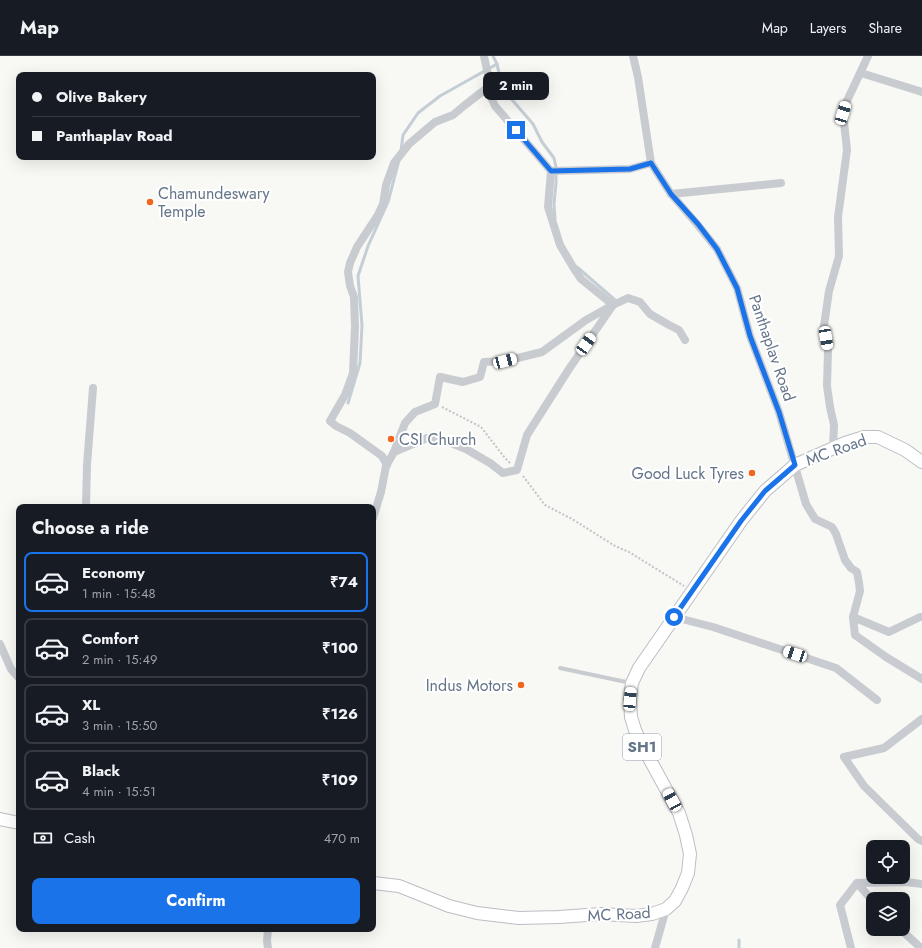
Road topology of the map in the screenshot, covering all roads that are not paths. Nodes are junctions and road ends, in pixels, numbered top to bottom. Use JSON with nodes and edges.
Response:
{"nodes":[{"id":1,"x":633,"y":56,"type":"edge"},
{"id":2,"x":868,"y":56,"type":"edge"},
{"id":3,"x":485,"y":57,"type":"edge"},
{"id":4,"x":861,"y":72,"type":"junction"},
{"id":5,"x":487,"y":88,"type":"junction"},
{"id":6,"x":922,"y":92,"type":"edge"},
{"id":7,"x":651,"y":163,"type":"junction"},
{"id":8,"x":551,"y":171,"type":"junction"},
{"id":9,"x":781,"y":183,"type":"dead end"},
{"id":10,"x":671,"y":194,"type":"junction"},
{"id":11,"x":612,"y":305,"type":"junction"},
{"id":12,"x":685,"y":340,"type":"dead end"},
{"id":13,"x":93,"y":388,"type":"dead end"},
{"id":14,"x":833,"y":448,"type":"junction"},
{"id":15,"x":394,"y":452,"type":"junction"},
{"id":16,"x":922,"y":462,"type":"edge"},
{"id":17,"x":387,"y":465,"type":"junction"},
{"id":18,"x":795,"y":465,"type":"junction"},
{"id":19,"x":86,"y":504,"type":"edge"},
{"id":20,"x":376,"y":508,"type":"edge"},
{"id":21,"x":674,"y":617,"type":"junction"},
{"id":22,"x":853,"y":617,"type":"junction"},
{"id":23,"x":922,"y":617,"type":"edge"},
{"id":24,"x":0,"y":644,"type":"edge"},
{"id":25,"x":560,"y":668,"type":"dead end"},
{"id":26,"x":16,"y":675,"type":"edge"},
{"id":27,"x":922,"y":679,"type":"edge"},
{"id":28,"x":632,"y":683,"type":"junction"},
{"id":29,"x":877,"y":700,"type":"dead end"},
{"id":30,"x":922,"y":719,"type":"edge"},
{"id":31,"x":0,"y":819,"type":"edge"},
{"id":32,"x":16,"y":822,"type":"edge"},
{"id":33,"x":922,"y":841,"type":"edge"},
{"id":34,"x":376,"y":883,"type":"edge"},
{"id":35,"x":857,"y":884,"type":"junction"},
{"id":36,"x":922,"y":884,"type":"edge"},
{"id":37,"x":866,"y":894,"type":"edge"},
{"id":38,"x":666,"y":908,"type":"junction"},
{"id":39,"x":268,"y":932,"type":"edge"},
{"id":40,"x":908,"y":936,"type":"edge"},
{"id":41,"x":268,"y":948,"type":"edge"},
{"id":42,"x":655,"y":948,"type":"edge"},
{"id":43,"x":851,"y":948,"type":"edge"},
{"id":44,"x":921,"y":948,"type":"edge"}],
"edges":[{"from":1,"to":7,"type":"street"},
{"from":2,"to":4,"type":"street"},
{"from":3,"to":5,"type":"street"},
{"from":4,"to":6,"type":"street"},
{"from":4,"to":14,"type":"street"},
{"from":5,"to":8,"type":"street"},
{"from":5,"to":17,"type":"street"},
{"from":7,"to":8,"type":"street"},
{"from":7,"to":10,"type":"street","name":"Panthaplav Road"},
{"from":8,"to":11,"type":"street"},
{"from":9,"to":10,"type":"street"},
{"from":10,"to":18,"type":"street","name":"Panthaplav Road"},
{"from":11,"to":12,"type":"street"},
{"from":11,"to":15,"type":"street"},
{"from":11,"to":15,"type":"street"},
{"from":13,"to":19,"type":"street"},
{"from":14,"to":16,"type":"main road","name":"MC Road","number":"SH1"},
{"from":14,"to":18,"type":"main road","name":"MC Road","number":"SH1"},
{"from":15,"to":17,"type":"street"},
{"from":17,"to":20,"type":"street"},
{"from":18,"to":21,"type":"main road","name":"MC Road","number":"SH1"},
{"from":18,"to":22,"type":"street","name":"Panthaplav Road"},
{"from":21,"to":28,"type":"main road","name":"MC Road","number":"SH1"},
{"from":21,"to":29,"type":"street"},
{"from":22,"to":23,"type":"street"},
{"from":22,"to":27,"type":"street"},
{"from":24,"to":26,"type":"street"},
{"from":25,"to":28,"type":"lane"},
{"from":28,"to":38,"type":"main road","name":"MC Road","number":"SH1"},
{"from":30,"to":33,"type":"street"},
{"from":31,"to":32,"type":"main road"},
{"from":34,"to":38,"type":"main road","name":"MC Road","number":"SH1"},
{"from":35,"to":36,"type":"street"},
{"from":35,"to":37,"type":"street"},
{"from":35,"to":43,"type":"street"},
{"from":38,"to":42,"type":"street"},
{"from":39,"to":41,"type":"street"},
{"from":40,"to":44,"type":"street"}]}
